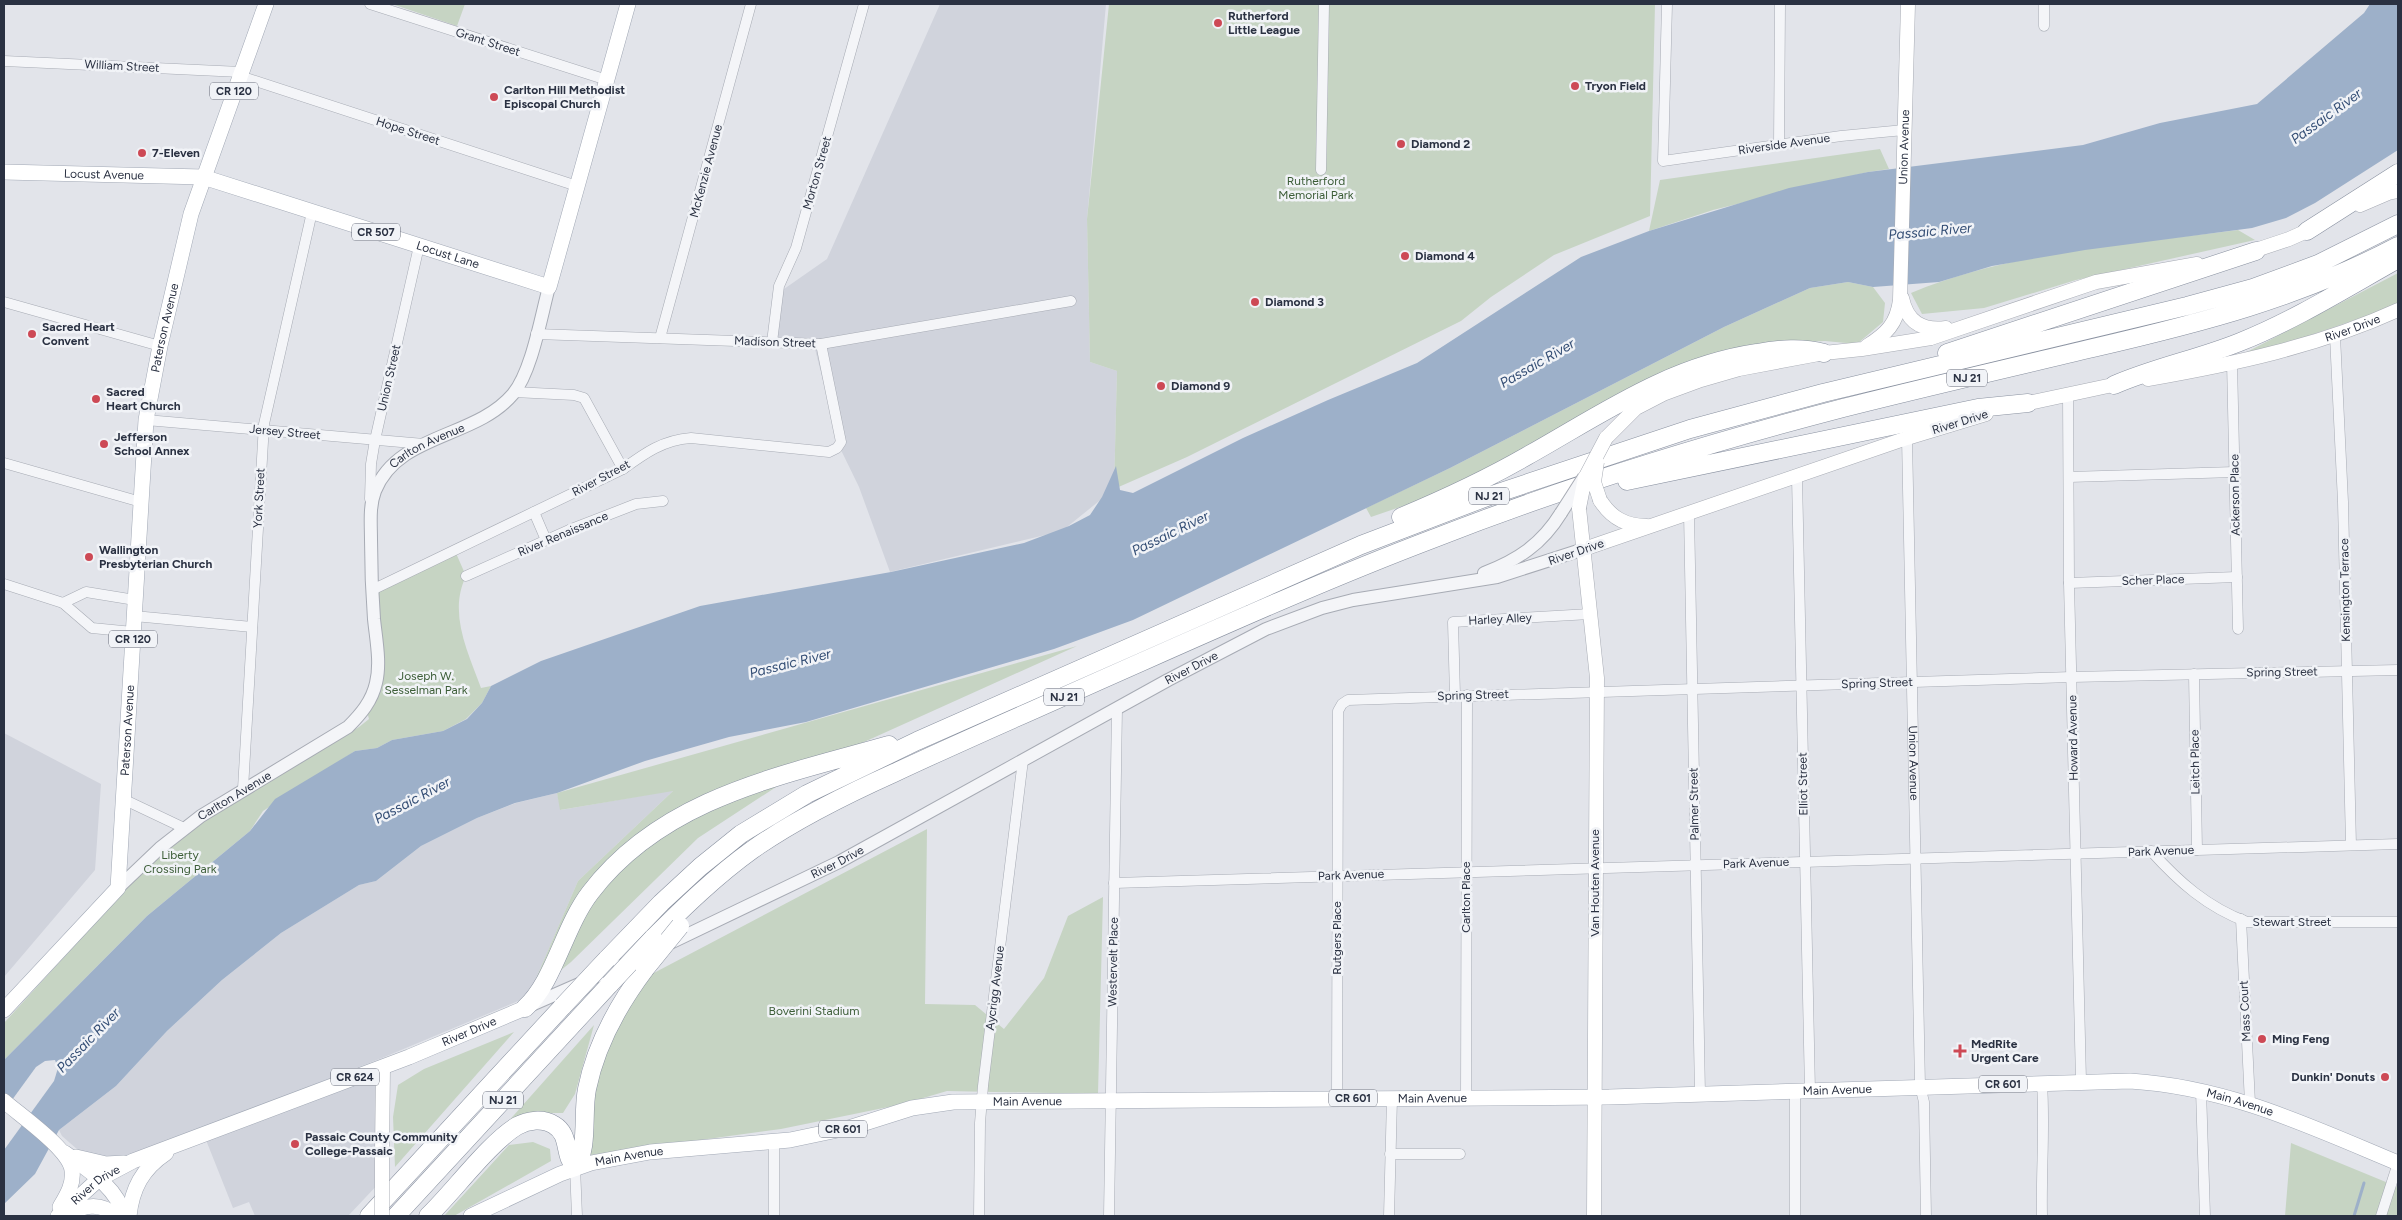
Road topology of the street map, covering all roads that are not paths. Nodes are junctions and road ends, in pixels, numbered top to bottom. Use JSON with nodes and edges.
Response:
{"nodes":[{"id":1,"x":266,"y":4,"type":"edge"},
{"id":2,"x":370,"y":4,"type":"edge"},
{"id":3,"x":628,"y":4,"type":"edge"},
{"id":4,"x":751,"y":4,"type":"edge"},
{"id":5,"x":864,"y":4,"type":"edge"},
{"id":6,"x":1324,"y":4,"type":"edge"},
{"id":7,"x":1668,"y":4,"type":"edge"},
{"id":8,"x":1780,"y":4,"type":"edge"},
{"id":9,"x":1908,"y":4,"type":"edge"},
{"id":10,"x":2044,"y":4,"type":"edge"},
{"id":11,"x":2044,"y":26,"type":"dead end"},
{"id":12,"x":4,"y":61,"type":"edge"},
{"id":13,"x":240,"y":74,"type":"junction"},
{"id":14,"x":606,"y":80,"type":"junction"},
{"id":15,"x":1904,"y":130,"type":"junction"},
{"id":16,"x":1779,"y":145,"type":"junction"},
{"id":17,"x":1321,"y":170,"type":"dead end"},
{"id":18,"x":4,"y":172,"type":"edge"},
{"id":19,"x":2398,"y":173,"type":"edge"},
{"id":20,"x":203,"y":177,"type":"junction"},
{"id":21,"x":577,"y":186,"type":"junction"},
{"id":22,"x":2395,"y":191,"type":"edge"},
{"id":23,"x":312,"y":212,"type":"junction"},
{"id":24,"x":2398,"y":224,"type":"edge"},
{"id":25,"x":2307,"y":231,"type":"junction"},
{"id":26,"x":419,"y":246,"type":"junction"},
{"id":27,"x":2398,"y":246,"type":"edge"},
{"id":28,"x":2256,"y":251,"type":"junction"},
{"id":29,"x":2398,"y":258,"type":"edge"},
{"id":30,"x":549,"y":287,"type":"junction"},
{"id":31,"x":1901,"y":291,"type":"junction"},
{"id":32,"x":1071,"y":301,"type":"dead end"},
{"id":33,"x":4,"y":302,"type":"edge"},
{"id":34,"x":2398,"y":310,"type":"edge"},
{"id":35,"x":1988,"y":320,"type":"junction"},
{"id":36,"x":536,"y":334,"type":"junction"},
{"id":37,"x":2335,"y":336,"type":"junction"},
{"id":38,"x":660,"y":338,"type":"junction"},
{"id":39,"x":772,"y":342,"type":"junction"},
{"id":40,"x":820,"y":344,"type":"junction"},
{"id":41,"x":160,"y":346,"type":"junction"},
{"id":42,"x":1862,"y":350,"type":"junction"},
{"id":43,"x":1824,"y":353,"type":"junction"},
{"id":44,"x":2232,"y":362,"type":"junction"},
{"id":45,"x":1857,"y":385,"type":"junction"},
{"id":46,"x":2114,"y":385,"type":"junction"},
{"id":47,"x":514,"y":392,"type":"junction"},
{"id":48,"x":2068,"y":394,"type":"junction"},
{"id":49,"x":2028,"y":402,"type":"junction"},
{"id":50,"x":146,"y":420,"type":"junction"},
{"id":51,"x":263,"y":430,"type":"junction"},
{"id":52,"x":1606,"y":438,"type":"junction"},
{"id":53,"x":1907,"y":438,"type":"junction"},
{"id":54,"x":375,"y":440,"type":"junction"},
{"id":55,"x":424,"y":444,"type":"junction"},
{"id":56,"x":4,"y":463,"type":"edge"},
{"id":57,"x":1589,"y":468,"type":"junction"},
{"id":58,"x":622,"y":469,"type":"junction"},
{"id":59,"x":2235,"y":472,"type":"junction"},
{"id":60,"x":1797,"y":477,"type":"junction"},
{"id":61,"x":2069,"y":477,"type":"junction"},
{"id":62,"x":663,"y":501,"type":"dead end"},
{"id":63,"x":141,"y":502,"type":"junction"},
{"id":64,"x":1531,"y":503,"type":"junction"},
{"id":65,"x":370,"y":512,"type":"junction"},
{"id":66,"x":534,"y":512,"type":"junction"},
{"id":67,"x":1689,"y":513,"type":"junction"},
{"id":68,"x":1658,"y":524,"type":"junction"},
{"id":69,"x":546,"y":540,"type":"junction"},
{"id":70,"x":1582,"y":550,"type":"junction"},
{"id":71,"x":466,"y":576,"type":"dead end"},
{"id":72,"x":2237,"y":577,"type":"junction"},
{"id":73,"x":1465,"y":580,"type":"junction"},
{"id":74,"x":2070,"y":583,"type":"junction"},
{"id":75,"x":4,"y":584,"type":"edge"},
{"id":76,"x":372,"y":590,"type":"junction"},
{"id":77,"x":135,"y":600,"type":"junction"},
{"id":78,"x":63,"y":603,"type":"junction"},
{"id":79,"x":1590,"y":614,"type":"junction"},
{"id":80,"x":1201,"y":615,"type":"junction"},
{"id":81,"x":134,"y":616,"type":"junction"},
{"id":82,"x":252,"y":627,"type":"junction"},
{"id":83,"x":2238,"y":629,"type":"dead end"},
{"id":84,"x":133,"y":632,"type":"junction"},
{"id":85,"x":2398,"y":670,"type":"edge"},
{"id":86,"x":2346,"y":671,"type":"junction"},
{"id":87,"x":2194,"y":674,"type":"junction"},
{"id":88,"x":2072,"y":677,"type":"junction"},
{"id":89,"x":1911,"y":682,"type":"junction"},
{"id":90,"x":1801,"y":685,"type":"junction"},
{"id":91,"x":1692,"y":688,"type":"junction"},
{"id":92,"x":1596,"y":691,"type":"junction"},
{"id":93,"x":1454,"y":696,"type":"junction"},
{"id":94,"x":1467,"y":696,"type":"junction"},
{"id":95,"x":1357,"y":700,"type":"joint"},
{"id":96,"x":1117,"y":708,"type":"junction"},
{"id":97,"x":949,"y":727,"type":"junction"},
{"id":98,"x":1023,"y":760,"type":"junction"},
{"id":99,"x":244,"y":789,"type":"junction"},
{"id":100,"x":125,"y":800,"type":"junction"},
{"id":101,"x":184,"y":828,"type":"junction"},
{"id":102,"x":2398,"y":844,"type":"edge"},
{"id":103,"x":2351,"y":845,"type":"junction"},
{"id":104,"x":752,"y":850,"type":"junction"},
{"id":105,"x":2197,"y":850,"type":"junction"},
{"id":106,"x":2151,"y":851,"type":"junction"},
{"id":107,"x":2076,"y":853,"type":"junction"},
{"id":108,"x":1915,"y":858,"type":"junction"},
{"id":109,"x":1805,"y":861,"type":"junction"},
{"id":110,"x":1695,"y":865,"type":"junction"},
{"id":111,"x":1596,"y":868,"type":"junction"},
{"id":112,"x":1466,"y":872,"type":"junction"},
{"id":113,"x":1336,"y":876,"type":"junction"},
{"id":114,"x":1114,"y":883,"type":"junction"},
{"id":115,"x":118,"y":888,"type":"junction"},
{"id":116,"x":2241,"y":919,"type":"junction"},
{"id":117,"x":2398,"y":922,"type":"edge"},
{"id":118,"x":525,"y":1008,"type":"junction"},
{"id":119,"x":4,"y":1010,"type":"edge"},
{"id":120,"x":383,"y":1067,"type":"junction"},
{"id":121,"x":2081,"y":1081,"type":"junction"},
{"id":122,"x":2042,"y":1082,"type":"junction"},
{"id":123,"x":1920,"y":1086,"type":"junction"},
{"id":124,"x":2201,"y":1090,"type":"junction"},
{"id":125,"x":1803,"y":1091,"type":"junction"},
{"id":126,"x":1700,"y":1094,"type":"junction"},
{"id":127,"x":1594,"y":1097,"type":"junction"},
{"id":128,"x":1337,"y":1098,"type":"junction"},
{"id":129,"x":1392,"y":1098,"type":"junction"},
{"id":130,"x":1466,"y":1098,"type":"junction"},
{"id":131,"x":4,"y":1101,"type":"edge"},
{"id":132,"x":1111,"y":1101,"type":"junction"},
{"id":133,"x":981,"y":1102,"type":"junction"},
{"id":134,"x":2250,"y":1103,"type":"junction"},
{"id":135,"x":774,"y":1142,"type":"junction"},
{"id":136,"x":184,"y":1143,"type":"junction"},
{"id":137,"x":58,"y":1148,"type":"junction"},
{"id":138,"x":1390,"y":1154,"type":"junction"},
{"id":139,"x":1460,"y":1154,"type":"dead end"},
{"id":140,"x":133,"y":1161,"type":"junction"},
{"id":141,"x":2398,"y":1163,"type":"edge"},
{"id":142,"x":575,"y":1167,"type":"junction"},
{"id":143,"x":99,"y":1180,"type":"junction"},
{"id":144,"x":54,"y":1216,"type":"edge"},
{"id":145,"x":58,"y":1216,"type":"edge"},
{"id":146,"x":65,"y":1216,"type":"edge"},
{"id":147,"x":116,"y":1216,"type":"edge"},
{"id":148,"x":124,"y":1216,"type":"edge"},
{"id":149,"x":129,"y":1216,"type":"edge"},
{"id":150,"x":369,"y":1216,"type":"edge"},
{"id":151,"x":382,"y":1216,"type":"edge"},
{"id":152,"x":396,"y":1216,"type":"edge"},
{"id":153,"x":428,"y":1216,"type":"edge"},
{"id":154,"x":471,"y":1216,"type":"edge"},
{"id":155,"x":577,"y":1216,"type":"edge"},
{"id":156,"x":774,"y":1216,"type":"edge"},
{"id":157,"x":979,"y":1216,"type":"edge"},
{"id":158,"x":1109,"y":1216,"type":"edge"},
{"id":159,"x":1389,"y":1216,"type":"edge"},
{"id":160,"x":1594,"y":1216,"type":"edge"},
{"id":161,"x":1794,"y":1216,"type":"edge"},
{"id":162,"x":1926,"y":1216,"type":"edge"},
{"id":163,"x":2042,"y":1216,"type":"edge"},
{"id":164,"x":2205,"y":1216,"type":"edge"},
{"id":165,"x":2381,"y":1216,"type":"edge"}],
"edges":[{"from":1,"to":13,"type":"main road","name":"Paterson Avenue","number":"CR 120"},
{"from":2,"to":14,"type":"street","name":"Grant Street"},
{"from":3,"to":14,"type":"main road","name":"Carlton Avenue"},
{"from":4,"to":38,"type":"street","name":"McKenzie Avenue"},
{"from":5,"to":39,"type":"street","name":"Morton Street"},
{"from":6,"to":17,"type":"street"},
{"from":7,"to":16,"type":"street","name":"Riverside Avenue"},
{"from":8,"to":16,"type":"street"},
{"from":9,"to":15,"type":"main road","name":"Union Avenue"},
{"from":10,"to":11,"type":"street"},
{"from":12,"to":13,"type":"street","name":"William Street"},
{"from":13,"to":20,"type":"main road","name":"Paterson Avenue","number":"CR 120"},
{"from":13,"to":21,"type":"street","name":"Hope Street"},
{"from":14,"to":21,"type":"main road","name":"Carlton Avenue"},
{"from":15,"to":16,"type":"street","name":"Riverside Avenue"},
{"from":15,"to":31,"type":"main road","name":"Union Avenue"},
{"from":18,"to":20,"type":"main road","name":"Locust Avenue","number":"CR 507"},
{"from":19,"to":25,"type":"highway"},
{"from":20,"to":23,"type":"main road","name":"Locust Lane","number":"CR 507"},
{"from":20,"to":41,"type":"main road","name":"Paterson Avenue","number":"CR 120"},
{"from":21,"to":30,"type":"main road","name":"Carlton Avenue"},
{"from":22,"to":25,"type":"main road","number":"CR 624"},
{"from":23,"to":26,"type":"main road","name":"Locust Lane","number":"CR 507"},
{"from":23,"to":51,"type":"street","name":"York Street"},
{"from":24,"to":45,"type":"highway","number":"NJ 21"},
{"from":25,"to":28,"type":"main road","number":"CR 624"},
{"from":26,"to":30,"type":"main road","name":"Locust Lane","number":"CR 507"},
{"from":26,"to":54,"type":"street","name":"Union Street"},
{"from":27,"to":64,"type":"highway","number":"NJ 21"},
{"from":28,"to":35,"type":"main road","number":"CR 624"},
{"from":28,"to":45,"type":"highway"},
{"from":29,"to":46,"type":"highway"},
{"from":30,"to":36,"type":"street","name":"Carlton Avenue"},
{"from":31,"to":35,"type":"main road"},
{"from":31,"to":42,"type":"main road"},
{"from":32,"to":40,"type":"street","name":"Madison Street"},
{"from":33,"to":41,"type":"street"},
{"from":34,"to":37,"type":"main road","name":"River Drive","number":"CR 624"},
{"from":35,"to":42,"type":"main road","number":"CR 624"},
{"from":36,"to":38,"type":"street","name":"Madison Street"},
{"from":36,"to":47,"type":"street","name":"Carlton Avenue"},
{"from":37,"to":44,"type":"main road","name":"River Drive","number":"CR 624"},
{"from":37,"to":86,"type":"street","name":"Kensington Terrace"},
{"from":38,"to":39,"type":"street","name":"Madison Street"},
{"from":39,"to":40,"type":"street","name":"Madison Street"},
{"from":40,"to":58,"type":"street","name":"River Street"},
{"from":41,"to":50,"type":"main road","name":"Paterson Avenue","number":"CR 120"},
{"from":42,"to":43,"type":"main road","number":"CR 624"},
{"from":43,"to":52,"type":"main road","number":"CR 624"},
{"from":43,"to":80,"type":"highway"},
{"from":44,"to":46,"type":"main road","name":"River Drive","number":"CR 624"},
{"from":44,"to":59,"type":"street","name":"Ackerson Place"},
{"from":45,"to":80,"type":"highway","number":"NJ 21"},
{"from":46,"to":48,"type":"main road","name":"River Drive","number":"CR 624"},
{"from":47,"to":55,"type":"street","name":"Carlton Avenue"},
{"from":47,"to":58,"type":"street"},
{"from":48,"to":49,"type":"main road","name":"River Drive","number":"CR 624"},
{"from":48,"to":61,"type":"street","name":"Howard Avenue"},
{"from":49,"to":53,"type":"main road","name":"River Drive","number":"CR 624"},
{"from":49,"to":64,"type":"highway"},
{"from":50,"to":51,"type":"street","name":"Jersey Street"},
{"from":50,"to":63,"type":"main road","name":"Paterson Avenue","number":"CR 120"},
{"from":51,"to":54,"type":"street","name":"Jersey Street"},
{"from":51,"to":82,"type":"street","name":"York Street"},
{"from":52,"to":57,"type":"main road","number":"CR 624","bridge":true},
{"from":52,"to":68,"type":"main road","bridge":true},
{"from":53,"to":60,"type":"main road","name":"River Drive","number":"CR 624"},
{"from":53,"to":89,"type":"street","name":"Union Avenue"},
{"from":54,"to":55,"type":"street","name":"Jersey Street"},
{"from":54,"to":65,"type":"street","name":"Union Street"},
{"from":55,"to":65,"type":"street","name":"Carlton Avenue"},
{"from":56,"to":63,"type":"street"},
{"from":57,"to":70,"type":"main road","name":"Van Houten Avenue","bridge":true},
{"from":57,"to":73,"type":"street","number":"CR 624","bridge":true},
{"from":58,"to":66,"type":"street","name":"River Street"},
{"from":59,"to":61,"type":"street"},
{"from":59,"to":72,"type":"street","name":"Ackerson Place"},
{"from":60,"to":67,"type":"main road","name":"River Drive","number":"CR 624"},
{"from":60,"to":90,"type":"street","name":"Elliot Street"},
{"from":61,"to":74,"type":"street","name":"Howard Avenue"},
{"from":62,"to":69,"type":"street","name":"River Renaissance"},
{"from":63,"to":77,"type":"main road","name":"Paterson Avenue","number":"CR 120"},
{"from":64,"to":104,"type":"highway","number":"NJ 21"},
{"from":65,"to":76,"type":"street","name":"Carlton Avenue"},
{"from":66,"to":69,"type":"street"},
{"from":66,"to":76,"type":"street","name":"River Street"},
{"from":67,"to":68,"type":"main road","name":"River Drive","number":"CR 624"},
{"from":67,"to":91,"type":"street","name":"Palmer Street"},
{"from":68,"to":70,"type":"main road","name":"River Drive","number":"CR 624"},
{"from":69,"to":71,"type":"street","name":"River Renaissance"},
{"from":70,"to":73,"type":"street","name":"River Drive","number":"CR 624"},
{"from":70,"to":79,"type":"main road","name":"Van Houten Avenue"},
{"from":72,"to":74,"type":"street","name":"Scher Place"},
{"from":72,"to":83,"type":"street","name":"Ackerson Place"},
{"from":73,"to":96,"type":"street","name":"River Drive","number":"CR 624"},
{"from":74,"to":88,"type":"street","name":"Howard Avenue"},
{"from":75,"to":78,"type":"street"},
{"from":76,"to":99,"type":"street","name":"Carlton Avenue"},
{"from":77,"to":78,"type":"street"},
{"from":77,"to":81,"type":"main road","name":"Paterson Avenue","number":"CR 120"},
{"from":78,"to":84,"type":"street"},
{"from":79,"to":92,"type":"main road","name":"Van Houten Avenue"},
{"from":79,"to":93,"type":"street","name":"Harley Alley"},
{"from":80,"to":97,"type":"highway","number":"NJ 21"},
{"from":81,"to":82,"type":"street"},
{"from":81,"to":84,"type":"main road","name":"Paterson Avenue","number":"CR 120"},
{"from":82,"to":99,"type":"street","name":"York Street"},
{"from":84,"to":100,"type":"main road","name":"Paterson Avenue","number":"CR 120"},
{"from":85,"to":86,"type":"street","name":"Spring Street"},
{"from":86,"to":87,"type":"street","name":"Spring Street"},
{"from":86,"to":103,"type":"street","name":"Kensington Terrace"},
{"from":87,"to":88,"type":"street","name":"Spring Street"},
{"from":87,"to":105,"type":"street","name":"Leitch Place"},
{"from":88,"to":89,"type":"street","name":"Spring Street"},
{"from":88,"to":107,"type":"street","name":"Howard Avenue"},
{"from":89,"to":90,"type":"street","name":"Spring Street"},
{"from":89,"to":108,"type":"street","name":"Union Avenue"},
{"from":90,"to":91,"type":"street","name":"Spring Street"},
{"from":90,"to":109,"type":"street","name":"Elliot Street"},
{"from":91,"to":92,"type":"street","name":"Spring Street"},
{"from":91,"to":110,"type":"street","name":"Palmer Street"},
{"from":92,"to":94,"type":"street","name":"Spring Street"},
{"from":92,"to":111,"type":"main road","name":"Van Houten Avenue"},
{"from":93,"to":94,"type":"street","name":"Spring Street"},
{"from":93,"to":95,"type":"street","name":"Spring Street"},
{"from":94,"to":112,"type":"street","name":"Carlton Place"},
{"from":95,"to":113,"type":"street","name":"Rutgers Place"},
{"from":96,"to":98,"type":"street","name":"River Drive","number":"CR 624"},
{"from":96,"to":114,"type":"street","name":"Westervelt Place"},
{"from":97,"to":118,"type":"highway"},
{"from":97,"to":150,"type":"highway","number":"NJ 21","bridge":true},
{"from":98,"to":118,"type":"street","name":"River Drive","number":"CR 624"},
{"from":98,"to":133,"type":"street","name":"Aycrigg Avenue"},
{"from":99,"to":101,"type":"street","name":"Carlton Avenue"},
{"from":100,"to":101,"type":"street","name":"Carlton Avenue"},
{"from":100,"to":115,"type":"main road","name":"Paterson Avenue","number":"CR 120"},
{"from":101,"to":115,"type":"street","name":"Carlton Avenue"},
{"from":102,"to":103,"type":"street","name":"Park Avenue"},
{"from":103,"to":105,"type":"street","name":"Park Avenue"},
{"from":104,"to":142,"type":"highway","bridge":true},
{"from":104,"to":152,"type":"highway","number":"NJ 21","bridge":true},
{"from":105,"to":106,"type":"street","name":"Park Avenue"},
{"from":106,"to":107,"type":"street","name":"Park Avenue"},
{"from":106,"to":116,"type":"street","name":"Stewart Street"},
{"from":107,"to":108,"type":"street","name":"Park Avenue"},
{"from":107,"to":121,"type":"street","name":"Howard Avenue"},
{"from":108,"to":109,"type":"street","name":"Park Avenue"},
{"from":108,"to":123,"type":"street","name":"Union Avenue"},
{"from":109,"to":110,"type":"street","name":"Park Avenue"},
{"from":109,"to":125,"type":"street","name":"Elliot Street"},
{"from":110,"to":111,"type":"street","name":"Park Avenue"},
{"from":110,"to":126,"type":"street","name":"Palmer Street"},
{"from":111,"to":112,"type":"street","name":"Park Avenue"},
{"from":111,"to":127,"type":"main road","name":"Van Houten Avenue"},
{"from":112,"to":113,"type":"street","name":"Park Avenue"},
{"from":112,"to":130,"type":"street","name":"Carlton Place"},
{"from":113,"to":114,"type":"street","name":"Park Avenue"},
{"from":113,"to":128,"type":"street","name":"Rutgers Place"},
{"from":114,"to":132,"type":"street","name":"Westervelt Place"},
{"from":115,"to":119,"type":"main road"},
{"from":116,"to":117,"type":"street","name":"Stewart Street"},
{"from":116,"to":134,"type":"street","name":"Mass Court"},
{"from":118,"to":120,"type":"main road","name":"River Drive","number":"CR 624"},
{"from":120,"to":136,"type":"main road","name":"River Drive","number":"CR 624"},
{"from":120,"to":151,"type":"main road","bridge":true},
{"from":121,"to":122,"type":"main road","name":"Main Avenue","number":"CR 601"},
{"from":121,"to":124,"type":"main road","name":"Main Avenue","number":"CR 601"},
{"from":122,"to":123,"type":"main road","name":"Main Avenue","number":"CR 601"},
{"from":122,"to":163,"type":"street"},
{"from":123,"to":125,"type":"main road","name":"Main Avenue","number":"CR 601"},
{"from":123,"to":162,"type":"street","name":"Union Avenue"},
{"from":124,"to":134,"type":"main road","name":"Main Avenue","number":"CR 601"},
{"from":124,"to":164,"type":"street"},
{"from":125,"to":126,"type":"main road","name":"Main Avenue","number":"CR 601"},
{"from":125,"to":161,"type":"street","name":"Elliot Street"},
{"from":126,"to":127,"type":"main road","name":"Main Avenue","number":"CR 601"},
{"from":127,"to":130,"type":"main road","name":"Main Avenue","number":"CR 601"},
{"from":127,"to":160,"type":"main road","name":"Van Houten Avenue"},
{"from":128,"to":129,"type":"main road","name":"Main Avenue","number":"CR 601"},
{"from":128,"to":132,"type":"main road","name":"Main Avenue","number":"CR 601"},
{"from":129,"to":130,"type":"main road","name":"Main Avenue","number":"CR 601"},
{"from":129,"to":138,"type":"street"},
{"from":131,"to":137,"type":"main road"},
{"from":132,"to":133,"type":"main road","name":"Main Avenue","number":"CR 601"},
{"from":132,"to":158,"type":"street","name":"Westervelt Place"},
{"from":133,"to":135,"type":"main road","name":"Main Avenue","number":"CR 601"},
{"from":133,"to":157,"type":"street","name":"Aycrigg Avenue"},
{"from":134,"to":141,"type":"main road","name":"Main Avenue","number":"CR 601"},
{"from":135,"to":142,"type":"main road","name":"Main Avenue","number":"CR 601"},
{"from":135,"to":156,"type":"street"},
{"from":136,"to":140,"type":"main road","name":"River Drive","number":"CR 624"},
{"from":136,"to":149,"type":"main road"},
{"from":137,"to":140,"type":"main road"},
{"from":137,"to":143,"type":"main road"},
{"from":137,"to":144,"type":"main road"},
{"from":138,"to":139,"type":"street"},
{"from":138,"to":159,"type":"street"},
{"from":140,"to":143,"type":"main road","name":"River Drive","number":"CR 624"},
{"from":141,"to":165,"type":"street"},
{"from":142,"to":153,"type":"highway"},
{"from":142,"to":154,"type":"main road","name":"Main Avenue","number":"CR 601"},
{"from":142,"to":155,"type":"street"},
{"from":143,"to":145,"type":"main road","name":"River Drive","number":"CR 624"},
{"from":143,"to":148,"type":"main road"},
{"from":146,"to":147,"type":"main road"}]}
